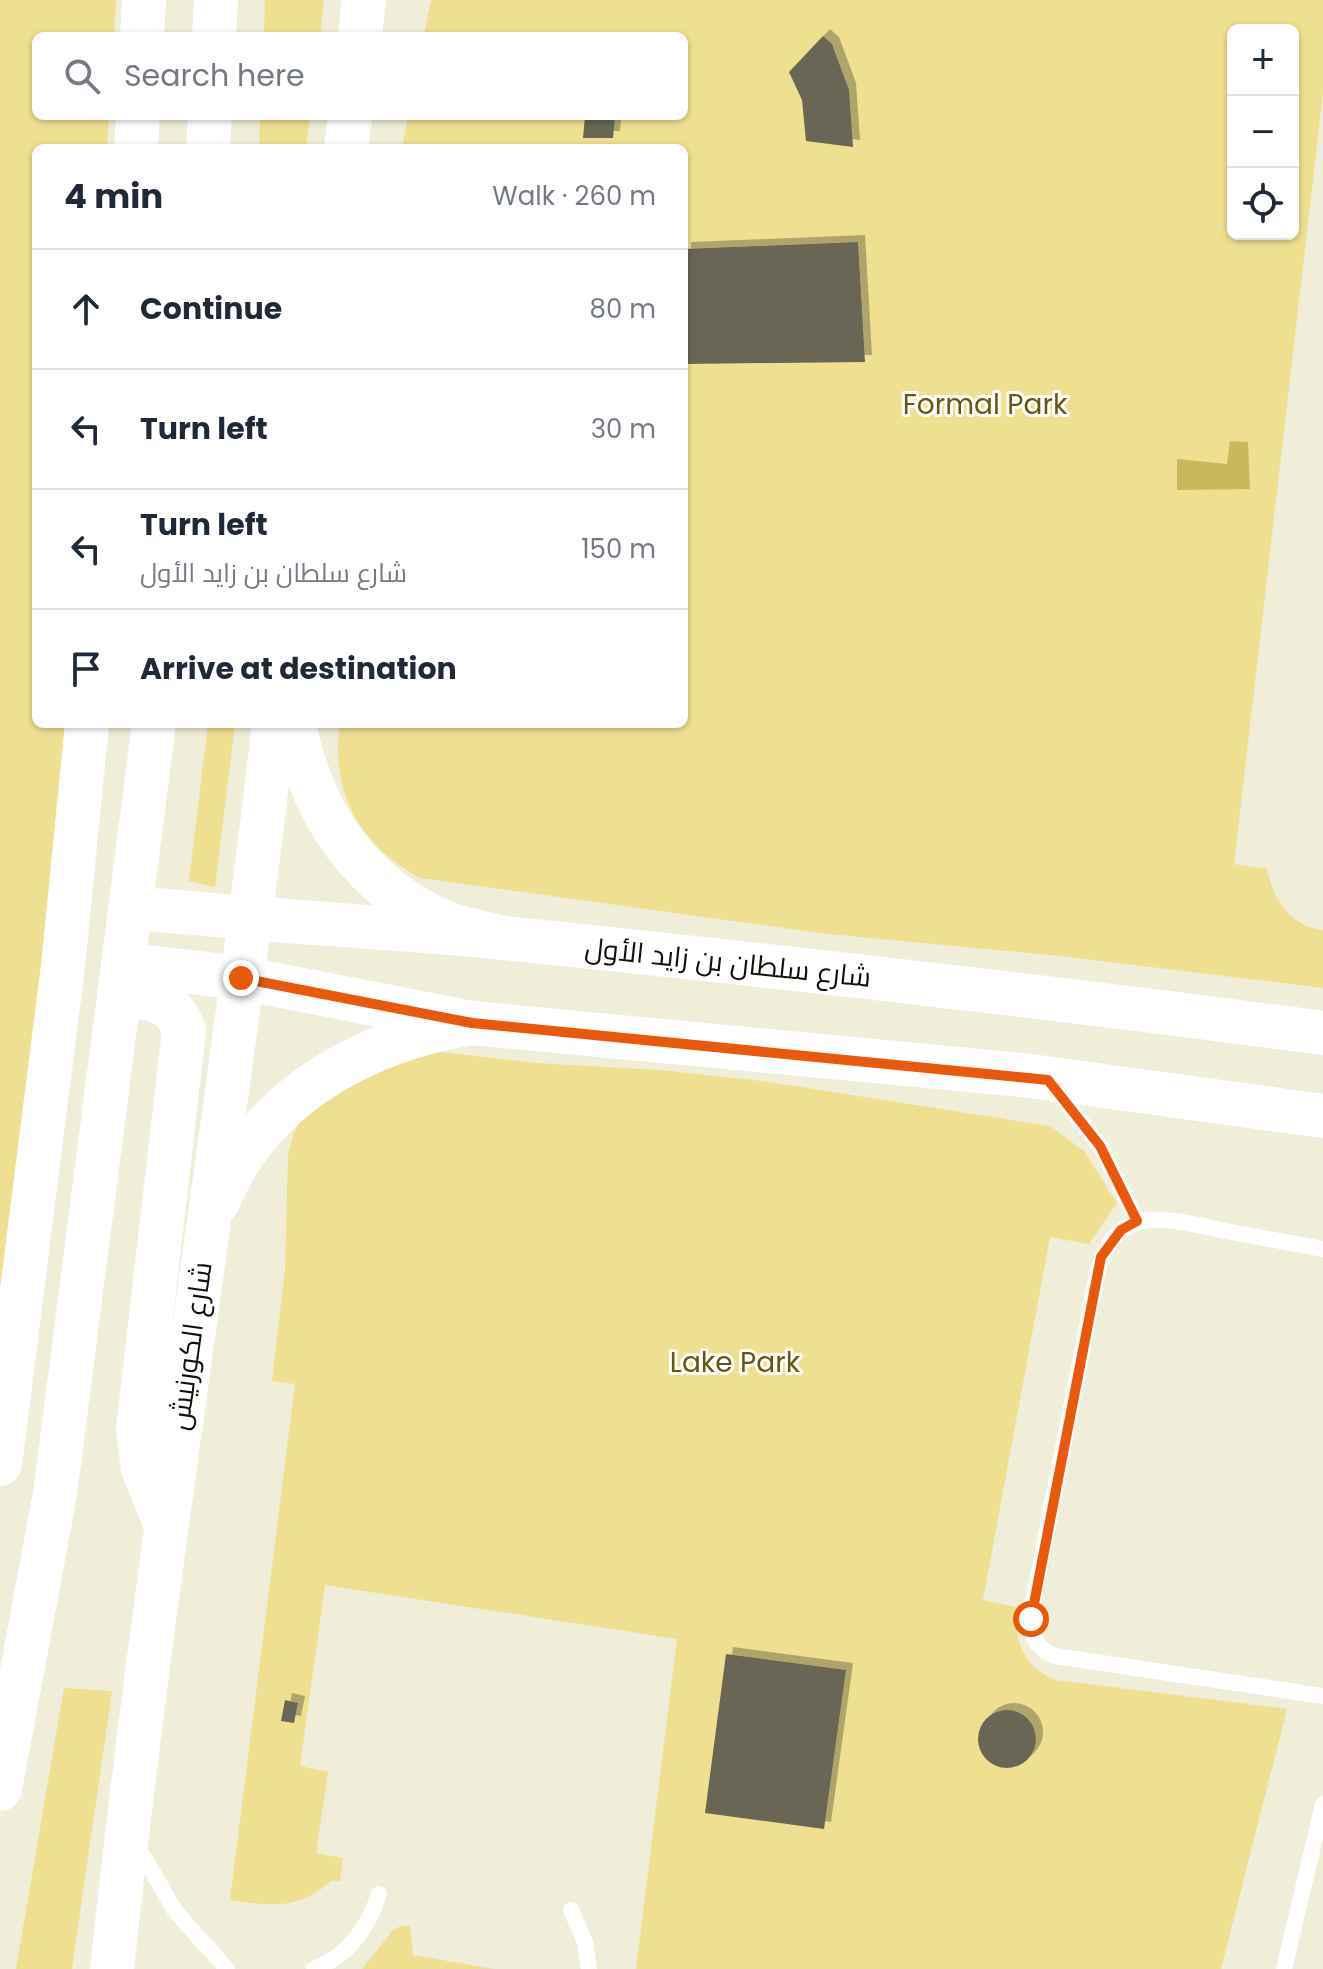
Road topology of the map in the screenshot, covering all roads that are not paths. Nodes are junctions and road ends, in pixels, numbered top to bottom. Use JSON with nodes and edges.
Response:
{"nodes":[{"id":1,"x":144,"y":0,"type":"edge"},
{"id":2,"x":216,"y":0,"type":"edge"},
{"id":3,"x":364,"y":0,"type":"edge"},
{"id":4,"x":142,"y":32,"type":"edge"},
{"id":5,"x":214,"y":32,"type":"edge"},
{"id":6,"x":360,"y":32,"type":"edge"},
{"id":7,"x":138,"y":120,"type":"edge"},
{"id":8,"x":210,"y":120,"type":"edge"},
{"id":9,"x":350,"y":120,"type":"edge"},
{"id":10,"x":136,"y":144,"type":"edge"},
{"id":11,"x":208,"y":144,"type":"edge"},
{"id":12,"x":346,"y":144,"type":"edge"},
{"id":13,"x":87,"y":728,"type":"edge"},
{"id":14,"x":153,"y":728,"type":"edge"},
{"id":15,"x":274,"y":728,"type":"edge"},
{"id":16,"x":295,"y":728,"type":"edge"},
{"id":17,"x":131,"y":907,"type":"junction"},
{"id":18,"x":251,"y":920,"type":"junction"},
{"id":19,"x":503,"y":938,"type":"junction"},
{"id":20,"x":241,"y":978,"type":"junction"},
{"id":21,"x":121,"y":979,"type":"junction"},
{"id":22,"x":472,"y":1023,"type":"junction"},
{"id":23,"x":1323,"y":1033,"type":"edge"},
{"id":24,"x":1048,"y":1080,"type":"junction"},
{"id":25,"x":1323,"y":1116,"type":"edge"},
{"id":26,"x":1137,"y":1221,"type":"junction"},
{"id":27,"x":204,"y":1237,"type":"junction"},
{"id":28,"x":1323,"y":1249,"type":"edge"},
{"id":29,"x":0,"y":1464,"type":"edge"},
{"id":30,"x":166,"y":1525,"type":"junction"},
{"id":31,"x":1323,"y":1696,"type":"edge"},
{"id":32,"x":0,"y":1789,"type":"edge"},
{"id":33,"x":1323,"y":1804,"type":"edge"},
{"id":34,"x":127,"y":1824,"type":"junction"},
{"id":35,"x":379,"y":1894,"type":"dead end"},
{"id":36,"x":571,"y":1910,"type":"dead end"},
{"id":37,"x":112,"y":1969,"type":"edge"},
{"id":38,"x":227,"y":1969,"type":"edge"},
{"id":39,"x":314,"y":1969,"type":"edge"},
{"id":40,"x":589,"y":1969,"type":"edge"},
{"id":41,"x":1284,"y":1969,"type":"edge"}],
"edges":[{"from":1,"to":4,"type":"main road"},
{"from":2,"to":5,"type":"main road"},
{"from":3,"to":6,"type":"main road"},
{"from":7,"to":10,"type":"main road"},
{"from":8,"to":11,"type":"main road"},
{"from":9,"to":12,"type":"main road"},
{"from":13,"to":29,"type":"main road"},
{"from":14,"to":17,"type":"main road"},
{"from":15,"to":18,"type":"main road","name":"شارع الكورنيش"},
{"from":16,"to":19,"type":"main road"},
{"from":17,"to":18,"type":"main road","name":"شارع سلطان بن زايد الأول"},
{"from":17,"to":21,"type":"main road"},
{"from":18,"to":19,"type":"main road","name":"شارع سلطان بن زايد الأول"},
{"from":18,"to":20,"type":"main road","name":"شارع الكورنيش"},
{"from":19,"to":23,"type":"main road","name":"شارع سلطان بن زايد الأول"},
{"from":20,"to":21,"type":"main road"},
{"from":20,"to":22,"type":"main road"},
{"from":20,"to":27,"type":"main road","name":"شارع الكورنيش"},
{"from":21,"to":30,"type":"main road"},
{"from":21,"to":32,"type":"main road"},
{"from":22,"to":24,"type":"main road"},
{"from":22,"to":27,"type":"main road"},
{"from":24,"to":25,"type":"main road"},
{"from":24,"to":26,"type":"lane"},
{"from":26,"to":28,"type":"lane"},
{"from":26,"to":31,"type":"lane"},
{"from":27,"to":30,"type":"main road","name":"شارع الكورنيش"},
{"from":30,"to":34,"type":"main road","name":"شارع الكورنيش"},
{"from":33,"to":41,"type":"lane"},
{"from":34,"to":37,"type":"main road","name":"شارع الكورنيش"},
{"from":34,"to":38,"type":"lane"},
{"from":35,"to":39,"type":"lane"},
{"from":36,"to":40,"type":"lane"}]}
